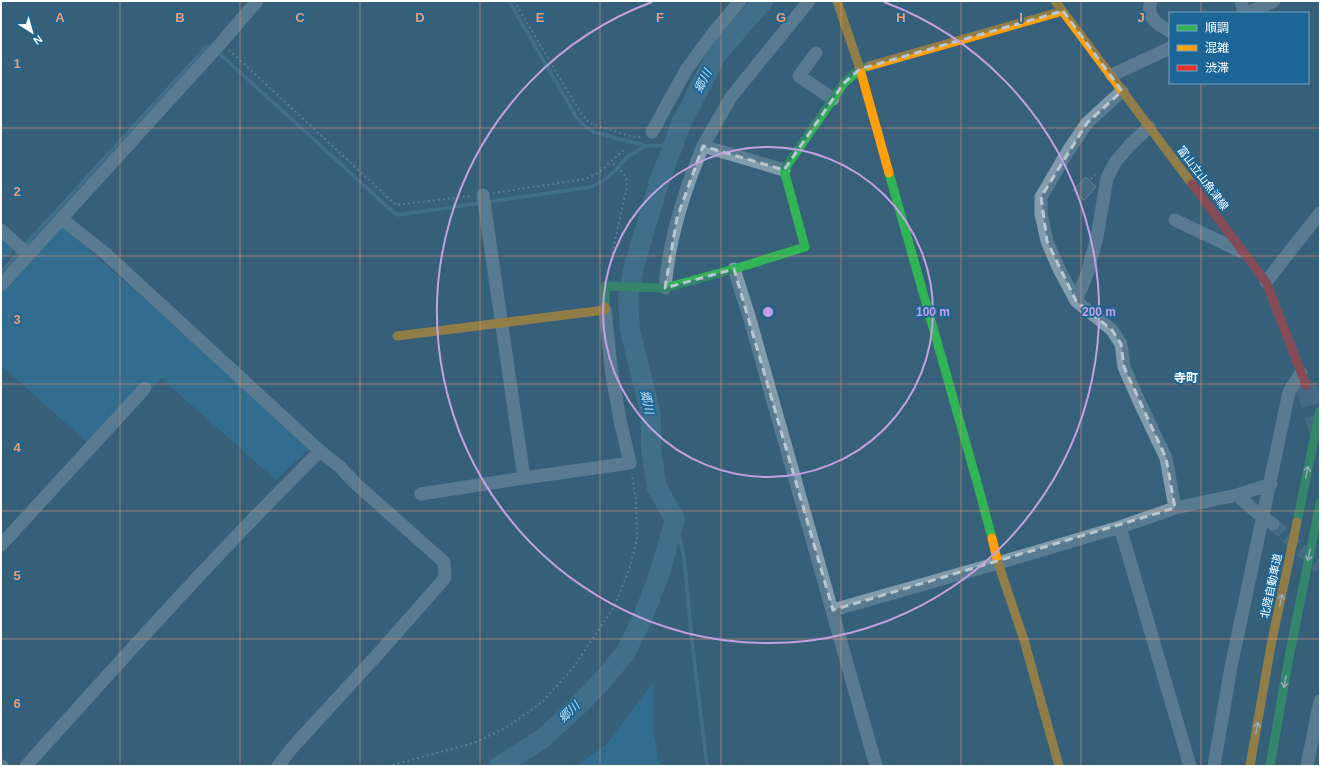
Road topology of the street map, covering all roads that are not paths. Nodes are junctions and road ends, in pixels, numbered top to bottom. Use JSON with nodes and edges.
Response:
{"nodes":[{"id":1,"x":257,"y":1,"type":"edge"},
{"id":2,"x":740,"y":1,"type":"edge"},
{"id":3,"x":808,"y":1,"type":"edge"},
{"id":4,"x":837,"y":1,"type":"edge"},
{"id":5,"x":1055,"y":1,"type":"edge"},
{"id":6,"x":1151,"y":1,"type":"edge"},
{"id":7,"x":1241,"y":1,"type":"edge"},
{"id":8,"x":1274,"y":1,"type":"edge"},
{"id":9,"x":1063,"y":11,"type":"junction"},
{"id":10,"x":1244,"y":12,"type":"edge"},
{"id":11,"x":1250,"y":12,"type":"edge"},
{"id":12,"x":1169,"y":30,"type":"edge"},
{"id":13,"x":1169,"y":48,"type":"edge"},
{"id":14,"x":816,"y":53,"type":"dead end"},
{"id":15,"x":860,"y":69,"type":"junction"},
{"id":16,"x":1112,"y":75,"type":"junction"},
{"id":17,"x":1122,"y":91,"type":"junction"},
{"id":18,"x":833,"y":99,"type":"junction"},
{"id":19,"x":1149,"y":127,"type":"junction"},
{"id":20,"x":652,"y":132,"type":"road end"},
{"id":21,"x":703,"y":146,"type":"junction"},
{"id":22,"x":784,"y":170,"type":"junction"},
{"id":23,"x":483,"y":195,"type":"road end"},
{"id":24,"x":1320,"y":213,"type":"edge"},
{"id":25,"x":62,"y":219,"type":"junction"},
{"id":26,"x":1175,"y":220,"type":"dead end"},
{"id":27,"x":1,"y":230,"type":"edge"},
{"id":28,"x":1245,"y":253,"type":"junction"},
{"id":29,"x":29,"y":255,"type":"junction"},
{"id":30,"x":734,"y":269,"type":"junction"},
{"id":31,"x":1266,"y":282,"type":"junction"},
{"id":32,"x":1,"y":285,"type":"edge"},
{"id":33,"x":665,"y":288,"type":"junction"},
{"id":34,"x":1076,"y":302,"type":"junction"},
{"id":35,"x":605,"y":310,"type":"junction"},
{"id":36,"x":501,"y":324,"type":"junction"},
{"id":37,"x":397,"y":336,"type":"dead end"},
{"id":38,"x":1304,"y":379,"type":"joint"},
{"id":39,"x":145,"y":388,"type":"dead end"},
{"id":40,"x":1320,"y":411,"type":"edge"},
{"id":41,"x":320,"y":451,"type":"junction"},
{"id":42,"x":524,"y":478,"type":"junction"},
{"id":43,"x":1270,"y":484,"type":"junction"},
{"id":44,"x":421,"y":494,"type":"dead end"},
{"id":45,"x":1238,"y":494,"type":"junction"},
{"id":46,"x":1320,"y":503,"type":"edge"},
{"id":47,"x":1176,"y":508,"type":"junction"},
{"id":48,"x":1268,"y":521,"type":"junction"},
{"id":49,"x":1120,"y":527,"type":"junction"},
{"id":50,"x":1,"y":544,"type":"edge"},
{"id":51,"x":998,"y":563,"type":"junction"},
{"id":52,"x":832,"y":610,"type":"junction"},
{"id":53,"x":1320,"y":701,"type":"edge"},
{"id":54,"x":26,"y":766,"type":"edge"},
{"id":55,"x":278,"y":766,"type":"edge"},
{"id":56,"x":876,"y":766,"type":"edge"},
{"id":57,"x":1059,"y":766,"type":"edge"},
{"id":58,"x":1190,"y":766,"type":"edge"},
{"id":59,"x":1214,"y":766,"type":"edge"},
{"id":60,"x":1250,"y":766,"type":"edge"},
{"id":61,"x":1270,"y":766,"type":"edge"},
{"id":62,"x":1307,"y":766,"type":"edge"}],
"edges":[{"from":1,"to":25,"type":"street"},
{"from":2,"to":20,"type":"street"},
{"from":3,"to":21,"type":"street"},
{"from":4,"to":15,"type":"main road"},
{"from":5,"to":9,"type":"main road","name":"富山立山魚津線"},
{"from":6,"to":12,"type":"street"},
{"from":7,"to":10,"type":"street"},
{"from":8,"to":11,"type":"street"},
{"from":9,"to":15,"type":"main road"},
{"from":9,"to":16,"type":"main road","name":"富山立山魚津線"},
{"from":13,"to":16,"type":"street"},
{"from":14,"to":18,"type":"street"},
{"from":15,"to":18,"type":"main road"},
{"from":15,"to":51,"type":"main road"},
{"from":16,"to":17,"type":"main road","name":"富山立山魚津線"},
{"from":17,"to":19,"type":"main road","name":"富山立山魚津線"},
{"from":17,"to":34,"type":"street"},
{"from":18,"to":22,"type":"main road"},
{"from":19,"to":28,"type":"main road","name":"富山立山魚津線"},
{"from":19,"to":34,"type":"street"},
{"from":21,"to":22,"type":"street"},
{"from":21,"to":33,"type":"street"},
{"from":22,"to":30,"type":"main road"},
{"from":23,"to":36,"type":"street"},
{"from":24,"to":31,"type":"street"},
{"from":25,"to":29,"type":"street"},
{"from":25,"to":41,"type":"street"},
{"from":26,"to":28,"type":"street"},
{"from":27,"to":29,"type":"street"},
{"from":28,"to":31,"type":"main road","name":"富山立山魚津線"},
{"from":29,"to":32,"type":"street"},
{"from":30,"to":33,"type":"main road"},
{"from":30,"to":52,"type":"street"},
{"from":31,"to":38,"type":"main road","name":"富山立山魚津線"},
{"from":33,"to":35,"type":"main road"},
{"from":34,"to":47,"type":"street"},
{"from":35,"to":36,"type":"main road"},
{"from":35,"to":42,"type":"street"},
{"from":36,"to":37,"type":"main road"},
{"from":36,"to":42,"type":"street"},
{"from":38,"to":43,"type":"street"},
{"from":39,"to":50,"type":"street"},
{"from":60,"to":40,"type":"main road","name":"北陸自動車道","one_way":true},
{"from":41,"to":54,"type":"street"},
{"from":41,"to":55,"type":"street"},
{"from":42,"to":44,"type":"street"},
{"from":43,"to":45,"type":"street"},
{"from":43,"to":48,"type":"street"},
{"from":45,"to":47,"type":"street"},
{"from":45,"to":48,"type":"street"},
{"from":46,"to":61,"type":"main road","one_way":true},
{"from":47,"to":49,"type":"street"},
{"from":48,"to":59,"type":"street"},
{"from":49,"to":51,"type":"street"},
{"from":49,"to":58,"type":"street"},
{"from":51,"to":52,"type":"street"},
{"from":51,"to":57,"type":"main road"},
{"from":52,"to":56,"type":"street"},
{"from":53,"to":62,"type":"street"}]}
